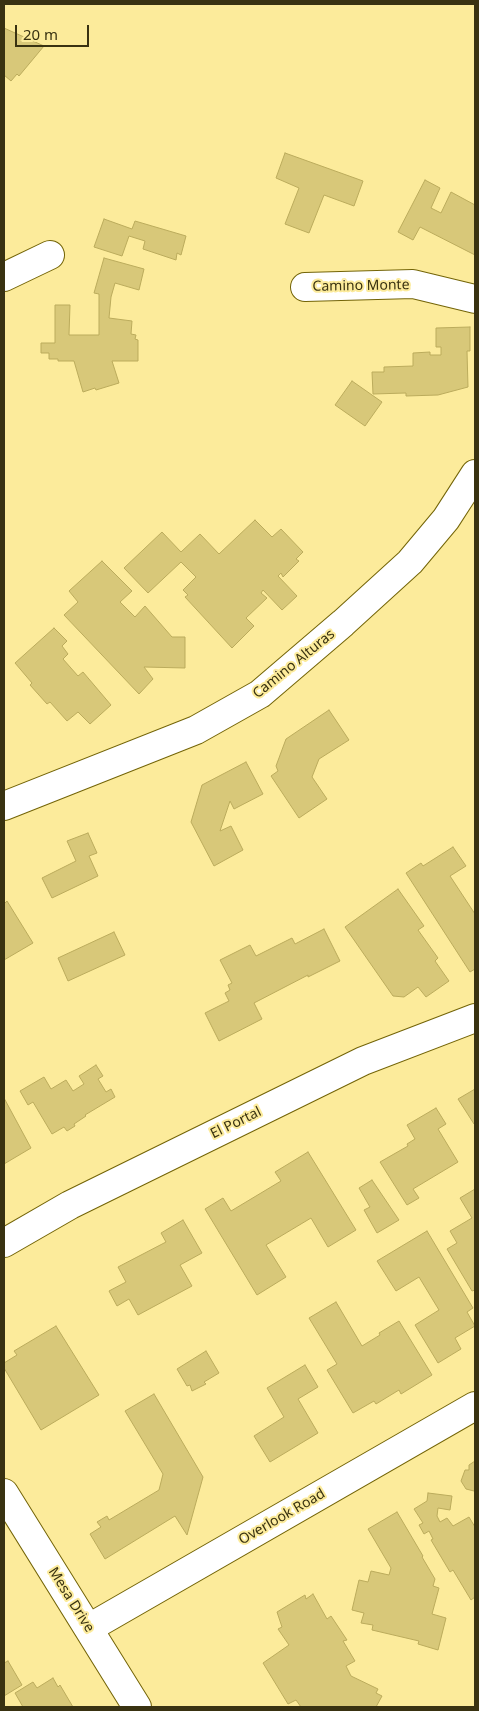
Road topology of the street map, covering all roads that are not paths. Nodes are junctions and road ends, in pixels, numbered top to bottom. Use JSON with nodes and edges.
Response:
{"nodes":[{"id":1,"x":50,"y":255,"type":"dead end"},
{"id":2,"x":4,"y":277,"type":"edge"},
{"id":3,"x":305,"y":287,"type":"dead end"},
{"id":4,"x":475,"y":299,"type":"edge"},
{"id":5,"x":475,"y":474,"type":"edge"},
{"id":6,"x":4,"y":806,"type":"edge"},
{"id":7,"x":475,"y":1018,"type":"edge"},
{"id":8,"x":4,"y":1243,"type":"edge"},
{"id":9,"x":475,"y":1406,"type":"edge"},
{"id":10,"x":4,"y":1493,"type":"edge"},
{"id":11,"x":89,"y":1628,"type":"junction"},
{"id":12,"x":137,"y":1707,"type":"edge"}],
"edges":[{"from":1,"to":2,"type":"street"},
{"from":3,"to":4,"type":"street","name":"Camino Monte"},
{"from":5,"to":6,"type":"street","name":"Camino Alturas"},
{"from":7,"to":8,"type":"street","name":"El Portal"},
{"from":9,"to":11,"type":"street","name":"Overlook Road"},
{"from":10,"to":11,"type":"street","name":"Mesa Drive"},
{"from":11,"to":12,"type":"street","name":"Mesa Drive"}]}
